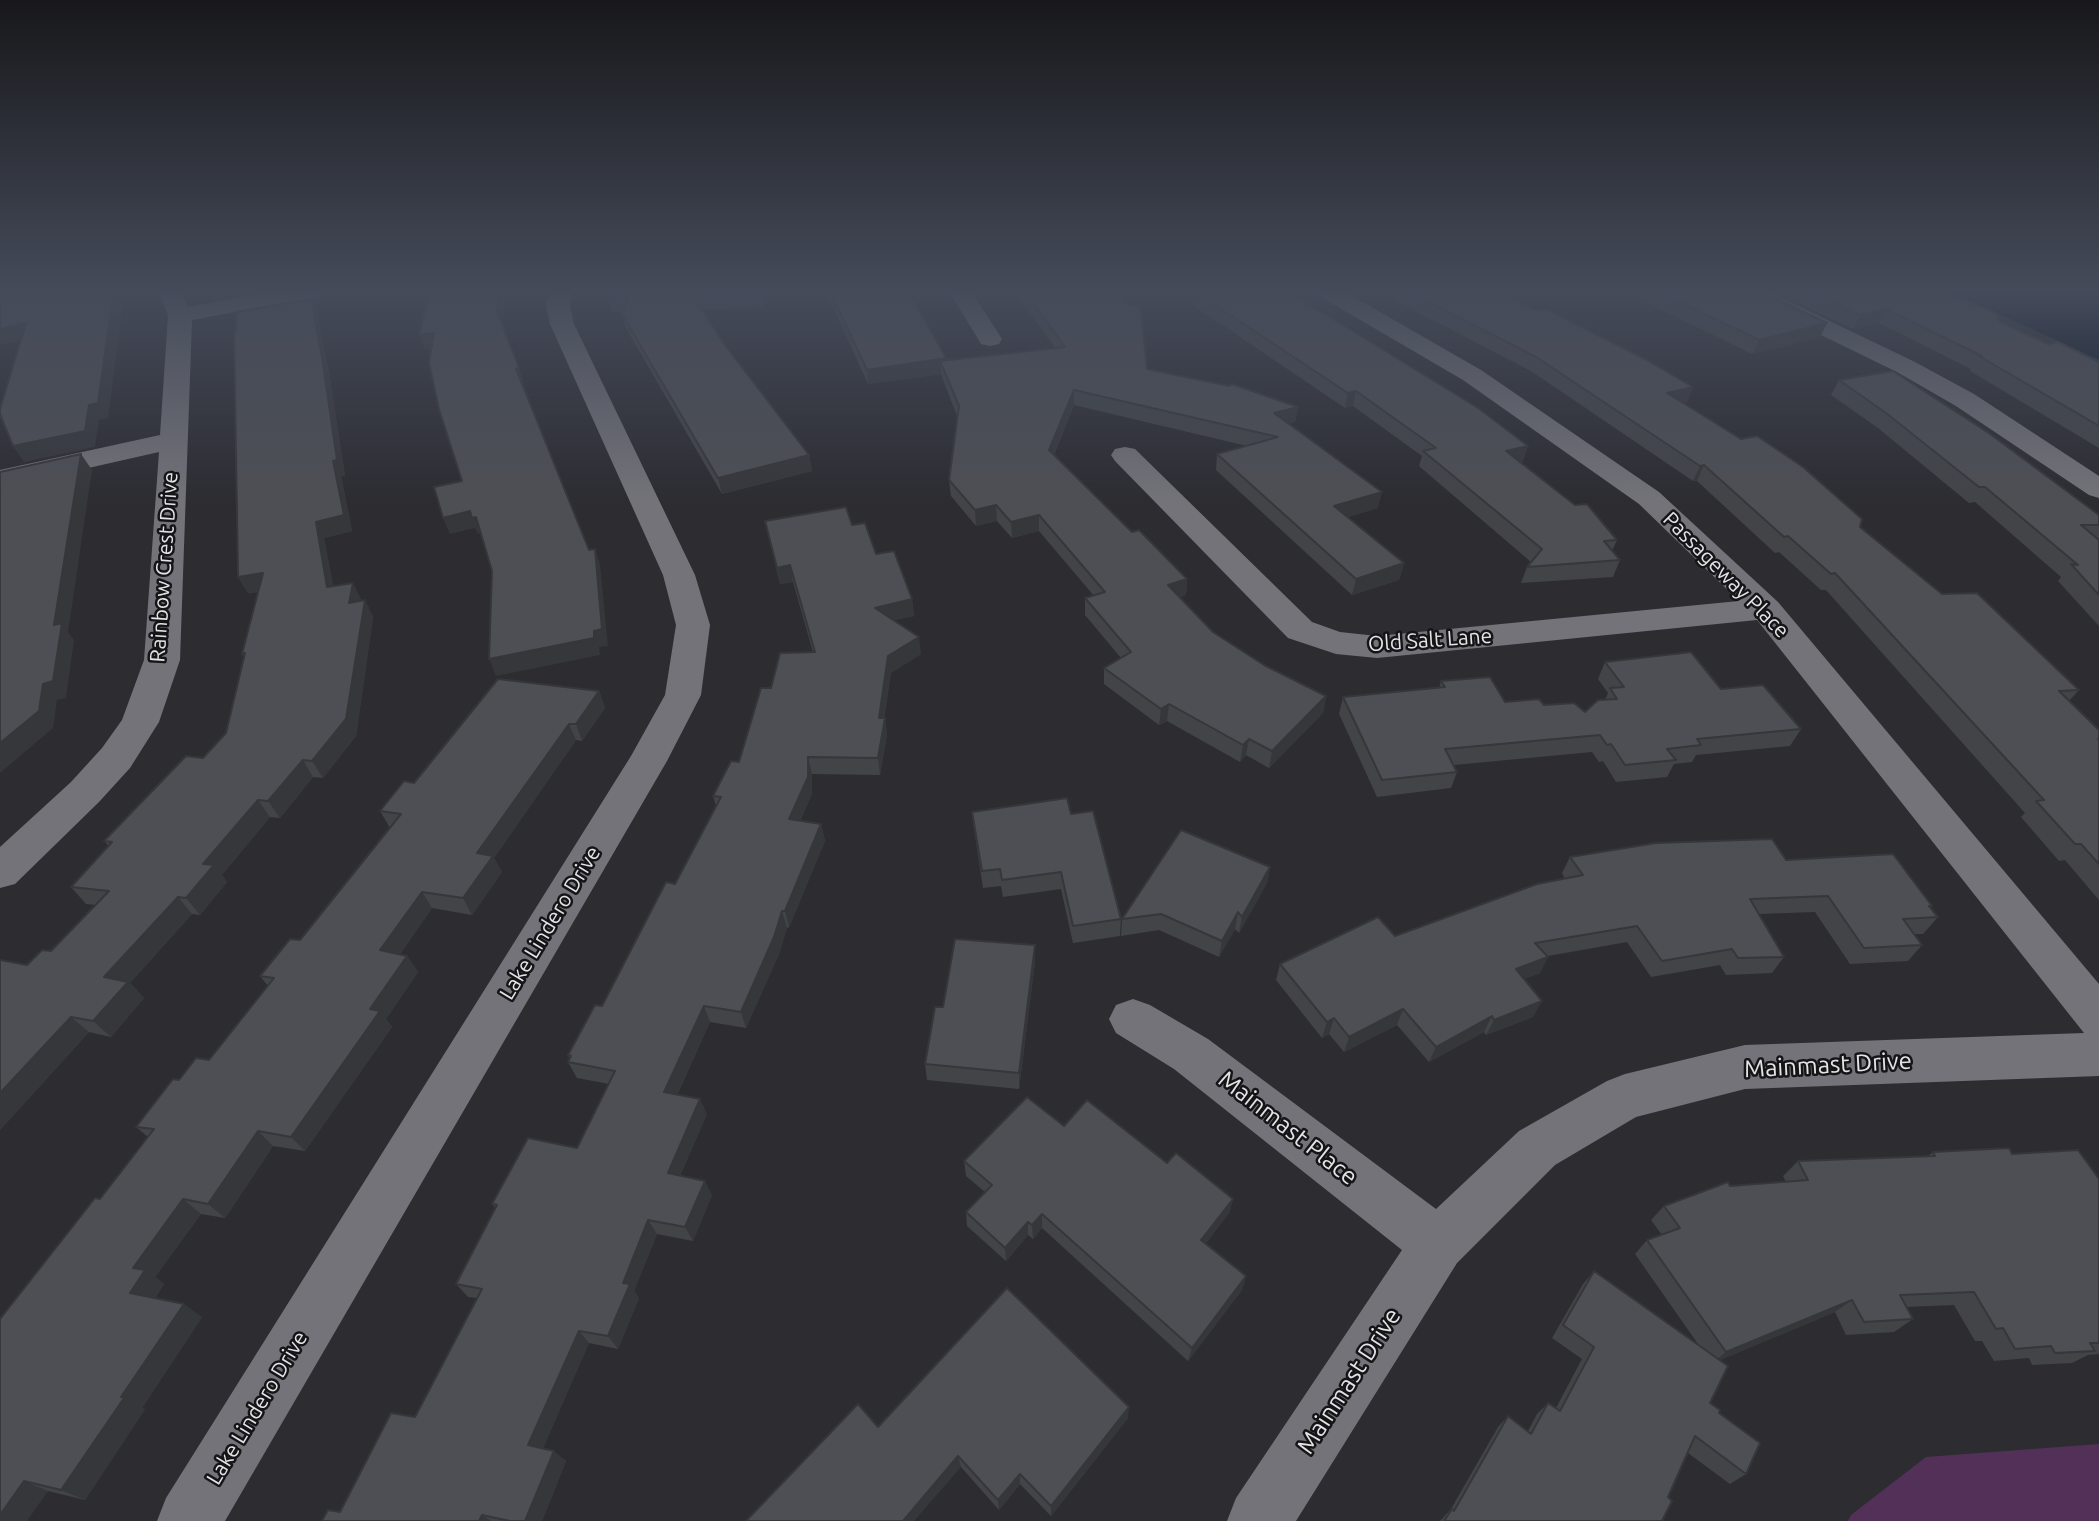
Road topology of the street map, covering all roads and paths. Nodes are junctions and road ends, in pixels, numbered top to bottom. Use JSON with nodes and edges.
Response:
{"nodes":[{"id":1,"x":173,"y":360,"type":"edge"},
{"id":2,"x":579,"y":360,"type":"edge"},
{"id":3,"x":1446,"y":360,"type":"edge"},
{"id":4,"x":1891,"y":360,"type":"edge"},
{"id":5,"x":172,"y":441,"type":"junction"},
{"id":6,"x":1125,"y":455,"type":"dead end"},
{"id":7,"x":0,"y":478,"type":"edge"},
{"id":8,"x":2099,"y":489,"type":"edge"},
{"id":9,"x":1766,"y":609,"type":"junction"},
{"id":10,"x":0,"y":872,"type":"edge"},
{"id":11,"x":2099,"y":1018,"type":"edge"},
{"id":12,"x":1133,"y":1019,"type":"dead end"},
{"id":13,"x":2099,"y":1054,"type":"edge"},
{"id":14,"x":1438,"y":1244,"type":"junction"},
{"id":15,"x":189,"y":1521,"type":"edge"},
{"id":16,"x":1259,"y":1521,"type":"edge"}],
"edges":[{"from":1,"to":5,"type":"street","name":"Rainbow Crest Drive"},
{"from":2,"to":15,"type":"street","name":"Lake Lindero Drive"},
{"from":3,"to":9,"type":"street","name":"Passageway Place"},
{"from":4,"to":8,"type":"street"},
{"from":5,"to":7,"type":"street"},
{"from":5,"to":10,"type":"street","name":"Rainbow Crest Drive"},
{"from":6,"to":9,"type":"street","name":"Old Salt Lane"},
{"from":9,"to":11,"type":"street","name":"Passageway Place"},
{"from":12,"to":14,"type":"street","name":"Mainmast Place"},
{"from":13,"to":14,"type":"street","name":"Mainmast Drive"},
{"from":14,"to":16,"type":"street","name":"Mainmast Drive"}]}
